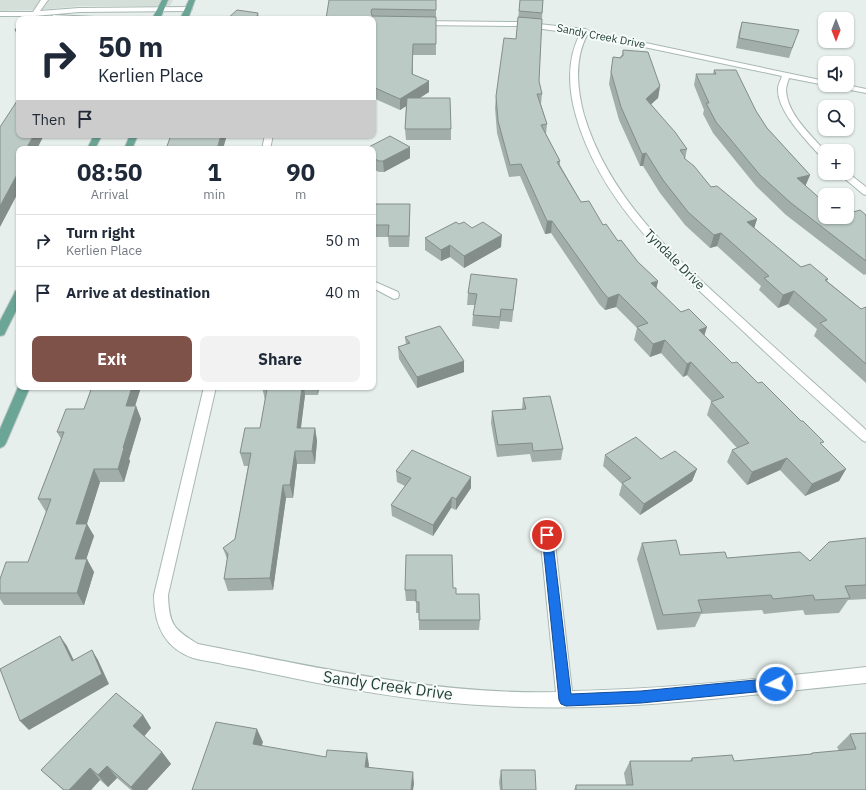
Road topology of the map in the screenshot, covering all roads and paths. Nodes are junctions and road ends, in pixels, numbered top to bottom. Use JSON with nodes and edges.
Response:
{"nodes":[{"id":1,"x":45,"y":0,"type":"edge"},
{"id":2,"x":165,"y":0,"type":"edge"},
{"id":3,"x":192,"y":0,"type":"edge"},
{"id":4,"x":160,"y":9,"type":"junction"},
{"id":5,"x":188,"y":9,"type":"junction"},
{"id":6,"x":0,"y":14,"type":"edge"},
{"id":7,"x":35,"y":14,"type":"junction"},
{"id":8,"x":50,"y":16,"type":"edge"},
{"id":9,"x":157,"y":16,"type":"edge"},
{"id":10,"x":185,"y":16,"type":"edge"},
{"id":11,"x":412,"y":23,"type":"edge"},
{"id":12,"x":586,"y":31,"type":"junction"},
{"id":13,"x":786,"y":75,"type":"junction"},
{"id":14,"x":818,"y":82,"type":"edge"},
{"id":15,"x":854,"y":89,"type":"edge"},
{"id":16,"x":866,"y":92,"type":"edge"},
{"id":17,"x":818,"y":148,"type":"edge"},
{"id":18,"x":851,"y":180,"type":"edge"},
{"id":19,"x":866,"y":192,"type":"edge"},
{"id":20,"x":376,"y":286,"type":"edge"},
{"id":21,"x":394,"y":295,"type":"dead end"},
{"id":22,"x":16,"y":300,"type":"edge"},
{"id":23,"x":0,"y":332,"type":"edge"},
{"id":24,"x":23,"y":390,"type":"edge"},
{"id":25,"x":209,"y":390,"type":"edge"},
{"id":26,"x":866,"y":437,"type":"edge"},
{"id":27,"x":0,"y":443,"type":"edge"},
{"id":28,"x":547,"y":535,"type":"dead end"},
{"id":29,"x":866,"y":675,"type":"edge"},
{"id":30,"x":566,"y":700,"type":"junction"}],
"edges":[{"from":1,"to":7,"type":"street"},
{"from":2,"to":4,"type":"main road"},
{"from":3,"to":5,"type":"main road"},
{"from":4,"to":5,"type":"street"},
{"from":4,"to":7,"type":"street"},
{"from":4,"to":9,"type":"main road"},
{"from":5,"to":10,"type":"main road"},
{"from":6,"to":7,"type":"street"},
{"from":7,"to":8,"type":"street"},
{"from":11,"to":12,"type":"street","name":"Sandy Creek Drive"},
{"from":12,"to":13,"type":"street","name":"Sandy Creek Drive"},
{"from":12,"to":26,"type":"street","name":"Tyndale Drive"},
{"from":13,"to":14,"type":"street","name":"Sandy Creek Drive"},
{"from":13,"to":17,"type":"street"},
{"from":15,"to":16,"type":"street"},
{"from":18,"to":19,"type":"street"},
{"from":20,"to":21,"type":"street"},
{"from":22,"to":23,"type":"main road"},
{"from":24,"to":27,"type":"main road"},
{"from":25,"to":30,"type":"street","name":"Sandy Creek Drive"},
{"from":28,"to":30,"type":"street"},
{"from":29,"to":30,"type":"street","name":"Sandy Creek Drive"}]}
